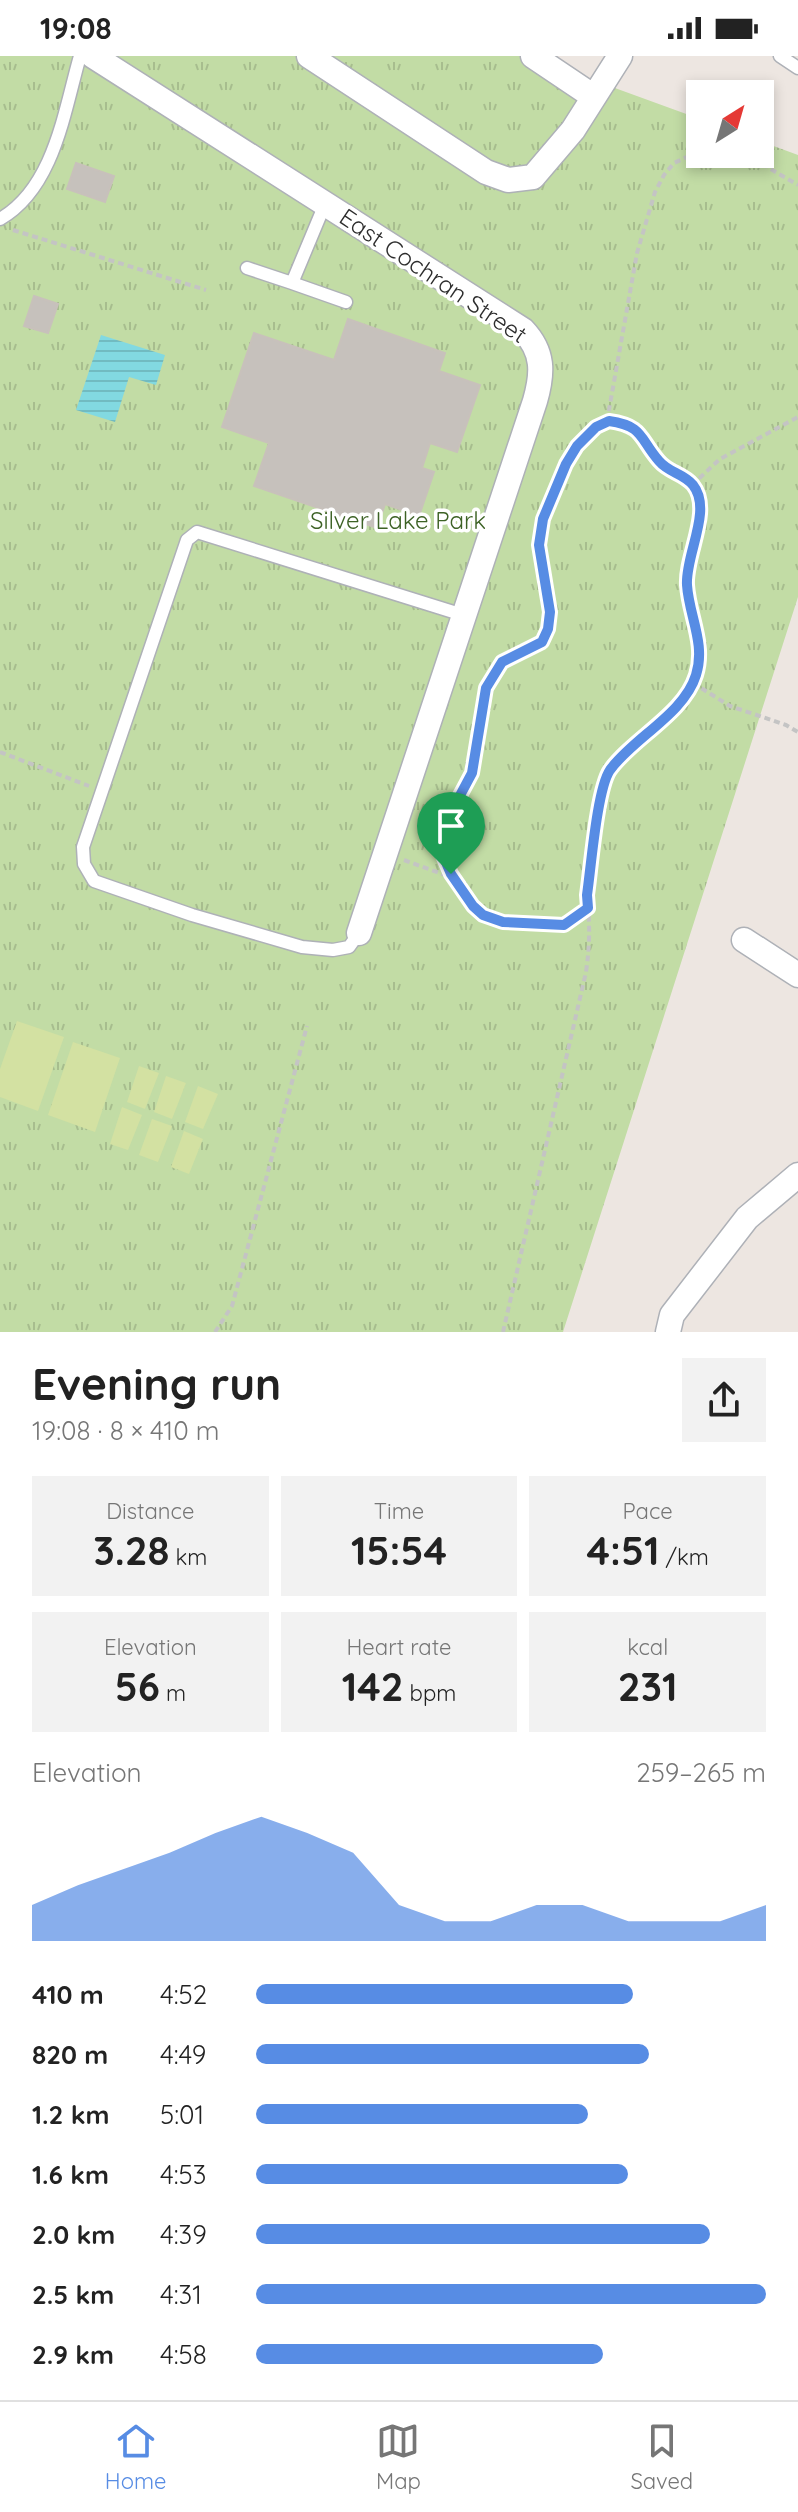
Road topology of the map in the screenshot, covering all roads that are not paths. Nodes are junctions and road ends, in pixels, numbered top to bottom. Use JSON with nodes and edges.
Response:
{"nodes":[{"id":1,"x":80,"y":56,"type":"edge"},
{"id":2,"x":93,"y":56,"type":"edge"},
{"id":3,"x":309,"y":56,"type":"edge"},
{"id":4,"x":533,"y":56,"type":"edge"},
{"id":5,"x":620,"y":56,"type":"edge"},
{"id":6,"x":780,"y":56,"type":"edge"},
{"id":7,"x":798,"y":68,"type":"edge"},
{"id":8,"x":594,"y":97,"type":"junction"},
{"id":9,"x":325,"y":204,"type":"junction"},
{"id":10,"x":0,"y":219,"type":"edge"},
{"id":11,"x":247,"y":268,"type":"dead end"},
{"id":12,"x":292,"y":283,"type":"junction"},
{"id":13,"x":346,"y":302,"type":"dead end"},
{"id":14,"x":463,"y":615,"type":"junction"},
{"id":15,"x":359,"y":933,"type":"joint"},
{"id":16,"x":744,"y":940,"type":"dead end"},
{"id":17,"x":798,"y":975,"type":"edge"},
{"id":18,"x":798,"y":1175,"type":"edge"},
{"id":19,"x":668,"y":1332,"type":"edge"}],
"edges":[{"from":1,"to":10,"type":"lane"},
{"from":2,"to":9,"type":"street","name":"East Cochran Street"},
{"from":3,"to":8,"type":"street"},
{"from":4,"to":8,"type":"street"},
{"from":5,"to":8,"type":"street"},
{"from":6,"to":7,"type":"lane"},
{"from":9,"to":12,"type":"lane"},
{"from":9,"to":14,"type":"street","name":"East Cochran Street"},
{"from":11,"to":12,"type":"lane"},
{"from":12,"to":13,"type":"lane"},
{"from":14,"to":15,"type":"street","name":"East Cochran Street"},
{"from":14,"to":15,"type":"lane"},
{"from":16,"to":17,"type":"street"},
{"from":18,"to":19,"type":"street"}]}
